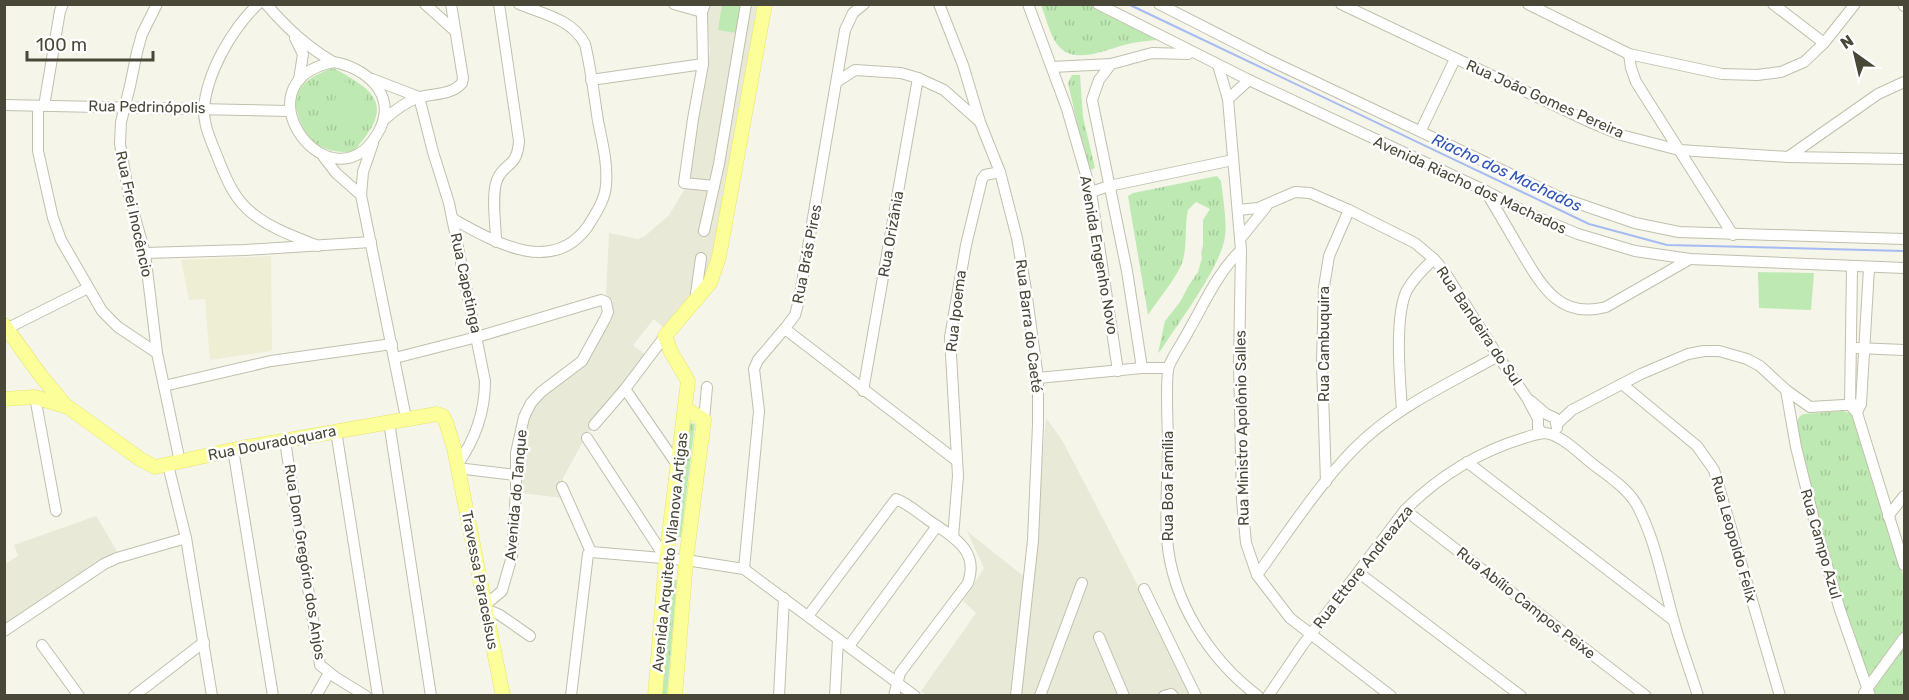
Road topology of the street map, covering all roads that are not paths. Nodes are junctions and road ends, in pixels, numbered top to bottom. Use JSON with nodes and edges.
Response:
{"nodes":[{"id":1,"x":63,"y":4,"type":"edge"},
{"id":2,"x":157,"y":4,"type":"edge"},
{"id":3,"x":258,"y":4,"type":"edge"},
{"id":4,"x":266,"y":4,"type":"edge"},
{"id":5,"x":425,"y":4,"type":"edge"},
{"id":6,"x":451,"y":4,"type":"edge"},
{"id":7,"x":499,"y":4,"type":"edge"},
{"id":8,"x":519,"y":4,"type":"edge"},
{"id":9,"x":674,"y":4,"type":"edge"},
{"id":10,"x":746,"y":4,"type":"edge"},
{"id":11,"x":765,"y":4,"type":"edge"},
{"id":12,"x":864,"y":4,"type":"edge"},
{"id":13,"x":939,"y":4,"type":"edge"},
{"id":14,"x":1028,"y":4,"type":"edge"},
{"id":15,"x":1098,"y":4,"type":"edge"},
{"id":16,"x":1159,"y":4,"type":"edge"},
{"id":17,"x":1341,"y":4,"type":"edge"},
{"id":18,"x":1527,"y":4,"type":"edge"},
{"id":19,"x":1773,"y":4,"type":"edge"},
{"id":20,"x":1855,"y":4,"type":"edge"},
{"id":21,"x":704,"y":8,"type":"edge"},
{"id":22,"x":455,"y":31,"type":"junction"},
{"id":23,"x":291,"y":33,"type":"junction"},
{"id":24,"x":1824,"y":43,"type":"junction"},
{"id":25,"x":843,"y":47,"type":"junction"},
{"id":26,"x":1629,"y":54,"type":"junction"},
{"id":27,"x":1196,"y":55,"type":"junction"},
{"id":28,"x":1455,"y":59,"type":"junction"},
{"id":29,"x":333,"y":62,"type":"junction"},
{"id":30,"x":702,"y":64,"type":"junction"},
{"id":31,"x":1111,"y":64,"type":"junction"},
{"id":32,"x":1218,"y":65,"type":"junction"},
{"id":33,"x":1052,"y":67,"type":"junction"},
{"id":34,"x":855,"y":70,"type":"junction"},
{"id":35,"x":368,"y":78,"type":"junction"},
{"id":36,"x":918,"y":78,"type":"junction"},
{"id":37,"x":299,"y":80,"type":"junction"},
{"id":38,"x":591,"y":80,"type":"junction"},
{"id":39,"x":838,"y":81,"type":"junction"},
{"id":40,"x":1249,"y":81,"type":"junction"},
{"id":41,"x":1905,"y":82,"type":"edge"},
{"id":42,"x":419,"y":98,"type":"junction"},
{"id":43,"x":973,"y":98,"type":"junction"},
{"id":44,"x":1228,"y":99,"type":"junction"},
{"id":45,"x":959,"y":101,"type":"junction"},
{"id":46,"x":4,"y":105,"type":"edge"},
{"id":47,"x":41,"y":106,"type":"junction"},
{"id":48,"x":124,"y":106,"type":"junction"},
{"id":49,"x":204,"y":108,"type":"junction"},
{"id":50,"x":289,"y":111,"type":"junction"},
{"id":51,"x":385,"y":119,"type":"junction"},
{"id":52,"x":980,"y":122,"type":"junction"},
{"id":53,"x":1420,"y":130,"type":"junction"},
{"id":54,"x":373,"y":143,"type":"junction"},
{"id":55,"x":1679,"y":150,"type":"junction"},
{"id":56,"x":320,"y":154,"type":"junction"},
{"id":57,"x":1788,"y":157,"type":"junction"},
{"id":58,"x":1905,"y":159,"type":"edge"},
{"id":59,"x":1233,"y":160,"type":"junction"},
{"id":60,"x":719,"y":164,"type":"junction"},
{"id":61,"x":1000,"y":172,"type":"junction"},
{"id":62,"x":734,"y":178,"type":"junction"},
{"id":63,"x":714,"y":186,"type":"junction"},
{"id":64,"x":1109,"y":186,"type":"junction"},
{"id":65,"x":1486,"y":191,"type":"junction"},
{"id":66,"x":1091,"y":192,"type":"junction"},
{"id":67,"x":362,"y":195,"type":"junction"},
{"id":68,"x":1268,"y":204,"type":"junction"},
{"id":69,"x":1238,"y":210,"type":"junction"},
{"id":70,"x":1349,"y":210,"type":"junction"},
{"id":71,"x":453,"y":219,"type":"junction"},
{"id":72,"x":704,"y":231,"type":"dead end"},
{"id":73,"x":1733,"y":235,"type":"junction"},
{"id":74,"x":1240,"y":239,"type":"junction"},
{"id":75,"x":1905,"y":239,"type":"edge"},
{"id":76,"x":372,"y":242,"type":"junction"},
{"id":77,"x":496,"y":242,"type":"junction"},
{"id":78,"x":318,"y":246,"type":"junction"},
{"id":79,"x":1241,"y":250,"type":"junction"},
{"id":80,"x":145,"y":253,"type":"junction"},
{"id":81,"x":701,"y":258,"type":"dead end"},
{"id":82,"x":1434,"y":259,"type":"junction"},
{"id":83,"x":1690,"y":259,"type":"junction"},
{"id":84,"x":1852,"y":267,"type":"junction"},
{"id":85,"x":1869,"y":268,"type":"junction"},
{"id":86,"x":1905,"y":268,"type":"edge"},
{"id":87,"x":1241,"y":276,"type":"junction"},
{"id":88,"x":88,"y":288,"type":"junction"},
{"id":89,"x":1210,"y":293,"type":"junction"},
{"id":90,"x":695,"y":301,"type":"junction"},
{"id":91,"x":6,"y":327,"type":"edge"},
{"id":92,"x":784,"y":329,"type":"junction"},
{"id":93,"x":665,"y":336,"type":"junction"},
{"id":94,"x":477,"y":337,"type":"junction"},
{"id":95,"x":392,"y":344,"type":"junction"},
{"id":96,"x":1851,"y":347,"type":"junction"},
{"id":97,"x":1864,"y":348,"type":"junction"},
{"id":98,"x":1905,"y":350,"type":"edge"},
{"id":99,"x":157,"y":353,"type":"junction"},
{"id":100,"x":1498,"y":356,"type":"junction"},
{"id":101,"x":395,"y":358,"type":"junction"},
{"id":102,"x":1142,"y":368,"type":"junction"},
{"id":103,"x":1168,"y":368,"type":"junction"},
{"id":104,"x":1118,"y":371,"type":"junction"},
{"id":105,"x":41,"y":376,"type":"junction"},
{"id":106,"x":1038,"y":378,"type":"junction"},
{"id":107,"x":1622,"y":384,"type":"junction"},
{"id":108,"x":164,"y":386,"type":"junction"},
{"id":109,"x":707,"y":387,"type":"dead end"},
{"id":110,"x":625,"y":389,"type":"junction"},
{"id":111,"x":1786,"y":390,"type":"junction"},
{"id":112,"x":863,"y":391,"type":"junction"},
{"id":113,"x":35,"y":397,"type":"junction"},
{"id":114,"x":4,"y":399,"type":"edge"},
{"id":115,"x":68,"y":407,"type":"junction"},
{"id":116,"x":1810,"y":407,"type":"junction"},
{"id":117,"x":1856,"y":407,"type":"junction"},
{"id":118,"x":685,"y":408,"type":"junction"},
{"id":119,"x":1402,"y":410,"type":"junction"},
{"id":120,"x":1572,"y":410,"type":"junction"},
{"id":121,"x":1543,"y":417,"type":"junction"},
{"id":122,"x":406,"y":418,"type":"junction"},
{"id":123,"x":704,"y":420,"type":"junction"},
{"id":124,"x":388,"y":422,"type":"junction"},
{"id":125,"x":1792,"y":422,"type":"junction"},
{"id":126,"x":594,"y":425,"type":"dead end"},
{"id":127,"x":1551,"y":429,"type":"junction"},
{"id":128,"x":336,"y":431,"type":"junction"},
{"id":129,"x":587,"y":438,"type":"dead end"},
{"id":130,"x":285,"y":441,"type":"junction"},
{"id":131,"x":1509,"y":443,"type":"junction"},
{"id":132,"x":234,"y":449,"type":"junction"},
{"id":133,"x":957,"y":460,"type":"junction"},
{"id":134,"x":1467,"y":462,"type":"junction"},
{"id":135,"x":174,"y":464,"type":"junction"},
{"id":136,"x":678,"y":466,"type":"junction"},
{"id":137,"x":457,"y":467,"type":"junction"},
{"id":138,"x":515,"y":475,"type":"junction"},
{"id":139,"x":1326,"y":482,"type":"junction"},
{"id":140,"x":562,"y":487,"type":"dead end"},
{"id":141,"x":1905,"y":496,"type":"edge"},
{"id":142,"x":1405,"y":510,"type":"junction"},
{"id":143,"x":56,"y":511,"type":"dead end"},
{"id":144,"x":1888,"y":516,"type":"junction"},
{"id":145,"x":670,"y":525,"type":"junction"},
{"id":146,"x":937,"y":526,"type":"junction"},
{"id":147,"x":652,"y":535,"type":"junction"},
{"id":148,"x":953,"y":537,"type":"junction"},
{"id":149,"x":186,"y":538,"type":"junction"},
{"id":150,"x":591,"y":552,"type":"junction"},
{"id":151,"x":666,"y":559,"type":"junction"},
{"id":152,"x":686,"y":560,"type":"junction"},
{"id":153,"x":1905,"y":565,"type":"edge"},
{"id":154,"x":744,"y":569,"type":"junction"},
{"id":155,"x":1359,"y":573,"type":"junction"},
{"id":156,"x":1257,"y":575,"type":"junction"},
{"id":157,"x":1082,"y":583,"type":"dead end"},
{"id":158,"x":1144,"y":589,"type":"dead end"},
{"id":159,"x":784,"y":598,"type":"junction"},
{"id":160,"x":485,"y":607,"type":"junction"},
{"id":161,"x":808,"y":616,"type":"junction"},
{"id":162,"x":1673,"y":620,"type":"junction"},
{"id":163,"x":4,"y":631,"type":"edge"},
{"id":164,"x":1311,"y":634,"type":"junction"},
{"id":165,"x":530,"y":636,"type":"dead end"},
{"id":166,"x":1099,"y":637,"type":"dead end"},
{"id":167,"x":1905,"y":638,"type":"edge"},
{"id":168,"x":838,"y":639,"type":"junction"},
{"id":169,"x":204,"y":642,"type":"junction"},
{"id":170,"x":42,"y":645,"type":"dead end"},
{"id":171,"x":849,"y":646,"type":"junction"},
{"id":172,"x":329,"y":673,"type":"junction"},
{"id":173,"x":897,"y":682,"type":"junction"},
{"id":174,"x":1866,"y":693,"type":"edge"},
{"id":175,"x":140,"y":694,"type":"edge"},
{"id":176,"x":79,"y":696,"type":"edge"},
{"id":177,"x":212,"y":696,"type":"edge"},
{"id":178,"x":273,"y":696,"type":"edge"},
{"id":179,"x":316,"y":696,"type":"edge"},
{"id":180,"x":366,"y":696,"type":"edge"},
{"id":181,"x":378,"y":696,"type":"edge"},
{"id":182,"x":431,"y":696,"type":"edge"},
{"id":183,"x":503,"y":696,"type":"edge"},
{"id":184,"x":570,"y":696,"type":"edge"},
{"id":185,"x":655,"y":696,"type":"edge"},
{"id":186,"x":675,"y":696,"type":"edge"},
{"id":187,"x":779,"y":696,"type":"edge"},
{"id":188,"x":835,"y":696,"type":"edge"},
{"id":189,"x":894,"y":696,"type":"edge"},
{"id":190,"x":915,"y":696,"type":"edge"},
{"id":191,"x":1016,"y":696,"type":"edge"},
{"id":192,"x":1040,"y":696,"type":"edge"},
{"id":193,"x":1124,"y":696,"type":"edge"},
{"id":194,"x":1164,"y":696,"type":"edge"},
{"id":195,"x":1173,"y":696,"type":"edge"},
{"id":196,"x":1196,"y":696,"type":"edge"},
{"id":197,"x":1258,"y":696,"type":"edge"},
{"id":198,"x":1268,"y":696,"type":"edge"},
{"id":199,"x":1391,"y":696,"type":"edge"},
{"id":200,"x":1521,"y":696,"type":"edge"},
{"id":201,"x":1646,"y":696,"type":"edge"},
{"id":202,"x":1698,"y":696,"type":"edge"},
{"id":203,"x":1780,"y":696,"type":"edge"}],
"edges":[{"from":1,"to":47,"type":"street"},
{"from":2,"to":48,"type":"street","name":"Rua Frei Inocêncio"},
{"from":3,"to":49,"type":"street"},
{"from":4,"to":23,"type":"street"},
{"from":5,"to":22,"type":"street"},
{"from":6,"to":22,"type":"street"},
{"from":7,"to":77,"type":"street"},
{"from":8,"to":38,"type":"street"},
{"from":9,"to":21,"type":"street"},
{"from":10,"to":60,"type":"street"},
{"from":11,"to":62,"type":"main road"},
{"from":12,"to":25,"type":"street","name":"Rua Brás Pires"},
{"from":13,"to":43,"type":"street","name":"Rua Barra do Caeté"},
{"from":14,"to":33,"type":"street","name":"Avenida Engenho Novo"},
{"from":15,"to":27,"type":"street","name":"Avenida Riacho dos Machados"},
{"from":16,"to":53,"type":"street","name":"Avenida Riacho dos Machados"},
{"from":17,"to":28,"type":"street","name":"Rua João Gomes Pereira"},
{"from":18,"to":26,"type":"street"},
{"from":19,"to":24,"type":"street"},
{"from":20,"to":24,"type":"street"},
{"from":21,"to":30,"type":"street"},
{"from":22,"to":42,"type":"street"},
{"from":23,"to":29,"type":"street"},
{"from":23,"to":37,"type":"street"},
{"from":24,"to":26,"type":"street"},
{"from":25,"to":34,"type":"street"},
{"from":25,"to":39,"type":"street","name":"Rua Brás Pires"},
{"from":26,"to":55,"type":"street"},
{"from":27,"to":31,"type":"street"},
{"from":27,"to":32,"type":"street","name":"Avenida Riacho dos Machados"},
{"from":28,"to":53,"type":"street"},
{"from":28,"to":55,"type":"street","name":"Rua João Gomes Pereira"},
{"from":29,"to":35,"type":"street"},
{"from":29,"to":37,"type":"street"},
{"from":30,"to":38,"type":"street"},
{"from":30,"to":63,"type":"street"},
{"from":31,"to":33,"type":"street"},
{"from":31,"to":64,"type":"street","name":"Avenida Engenho Novo"},
{"from":32,"to":40,"type":"street","name":"Avenida Riacho dos Machados"},
{"from":32,"to":44,"type":"street","name":"Rua Ministro Apolônio Salles"},
{"from":33,"to":66,"type":"street","name":"Avenida Engenho Novo"},
{"from":34,"to":36,"type":"street"},
{"from":34,"to":39,"type":"street"},
{"from":35,"to":42,"type":"street"},
{"from":35,"to":51,"type":"street"},
{"from":36,"to":45,"type":"street"},
{"from":36,"to":112,"type":"street","name":"Rua Orizânia"},
{"from":37,"to":50,"type":"street"},
{"from":38,"to":77,"type":"street"},
{"from":39,"to":92,"type":"street","name":"Rua Brás Pires"},
{"from":40,"to":44,"type":"street"},
{"from":40,"to":65,"type":"street","name":"Avenida Riacho dos Machados"},
{"from":41,"to":57,"type":"street"},
{"from":42,"to":51,"type":"street"},
{"from":42,"to":71,"type":"street","name":"Rua Capetinga"},
{"from":43,"to":45,"type":"street"},
{"from":43,"to":52,"type":"street","name":"Rua Barra do Caeté"},
{"from":44,"to":59,"type":"street","name":"Rua Ministro Apolônio Salles"},
{"from":45,"to":52,"type":"street"},
{"from":46,"to":47,"type":"street","name":"Rua Pedrinópolis"},
{"from":47,"to":48,"type":"street","name":"Rua Pedrinópolis"},
{"from":47,"to":88,"type":"street"},
{"from":48,"to":49,"type":"street","name":"Rua Pedrinópolis"},
{"from":48,"to":80,"type":"street","name":"Rua Frei Inocêncio"},
{"from":49,"to":50,"type":"street","name":"Rua Pedrinópolis"},
{"from":49,"to":78,"type":"street"},
{"from":50,"to":56,"type":"street"},
{"from":51,"to":54,"type":"street"},
{"from":52,"to":61,"type":"street","name":"Rua Barra do Caeté"},
{"from":53,"to":73,"type":"street","name":"Avenida Riacho dos Machados"},
{"from":54,"to":56,"type":"street"},
{"from":54,"to":67,"type":"street"},
{"from":55,"to":57,"type":"street","name":"Rua João Gomes Pereira"},
{"from":55,"to":73,"type":"street"},
{"from":56,"to":67,"type":"street"},
{"from":57,"to":58,"type":"street","name":"Rua João Gomes Pereira"},
{"from":59,"to":64,"type":"street"},
{"from":59,"to":69,"type":"street","name":"Rua Ministro Apolônio Salles"},
{"from":60,"to":62,"type":"street"},
{"from":60,"to":63,"type":"street"},
{"from":61,"to":106,"type":"street","name":"Rua Barra do Caeté"},
{"from":61,"to":133,"type":"street","name":"Rua Ipoema"},
{"from":62,"to":90,"type":"main road"},
{"from":63,"to":72,"type":"street"},
{"from":64,"to":66,"type":"street"},
{"from":64,"to":102,"type":"street","name":"Avenida Engenho Novo"},
{"from":65,"to":83,"type":"street","name":"Avenida Riacho dos Machados"},
{"from":65,"to":83,"type":"street"},
{"from":66,"to":104,"type":"street","name":"Avenida Engenho Novo"},
{"from":67,"to":76,"type":"street"},
{"from":68,"to":69,"type":"street","name":"Rua Bandeira do Sul"},
{"from":68,"to":70,"type":"street","name":"Rua Bandeira do Sul"},
{"from":68,"to":74,"type":"street","name":"Rua Bandeira do Sul"},
{"from":69,"to":74,"type":"street","name":"Rua Ministro Apolônio Salles"},
{"from":70,"to":82,"type":"street","name":"Rua Bandeira do Sul"},
{"from":70,"to":139,"type":"street","name":"Rua Cambuquira"},
{"from":71,"to":77,"type":"street"},
{"from":71,"to":94,"type":"street","name":"Rua Capetinga"},
{"from":73,"to":75,"type":"street","name":"Avenida Riacho dos Machados"},
{"from":74,"to":79,"type":"street","name":"Rua Ministro Apolônio Salles"},
{"from":76,"to":78,"type":"street"},
{"from":76,"to":95,"type":"street"},
{"from":78,"to":80,"type":"street"},
{"from":79,"to":87,"type":"street","name":"Rua Ministro Apolônio Salles"},
{"from":79,"to":89,"type":"street","name":"Rua Boa Família"},
{"from":80,"to":99,"type":"street","name":"Rua Frei Inocêncio"},
{"from":81,"to":90,"type":"street"},
{"from":82,"to":100,"type":"street","name":"Rua Bandeira do Sul"},
{"from":82,"to":119,"type":"street"},
{"from":83,"to":84,"type":"street","name":"Avenida Riacho dos Machados"},
{"from":84,"to":85,"type":"street","name":"Avenida Riacho dos Machados"},
{"from":84,"to":96,"type":"street"},
{"from":85,"to":86,"type":"street","name":"Avenida Riacho dos Machados"},
{"from":85,"to":97,"type":"street"},
{"from":87,"to":89,"type":"street","name":"Rua Boa Família"},
{"from":87,"to":156,"type":"street","name":"Rua Ministro Apolônio Salles"},
{"from":88,"to":91,"type":"street"},
{"from":88,"to":99,"type":"street"},
{"from":89,"to":103,"type":"street","name":"Rua Boa Família"},
{"from":90,"to":93,"type":"main road"},
{"from":91,"to":105,"type":"main road","name":"Rua Douradoquara"},
{"from":92,"to":112,"type":"street"},
{"from":92,"to":154,"type":"street","name":"Rua Brás Pires"},
{"from":93,"to":110,"type":"street"},
{"from":93,"to":118,"type":"main road","name":"Avenida Arquiteto Vilanova Artigas"},
{"from":94,"to":101,"type":"street"},
{"from":94,"to":137,"type":"street","name":"Rua Capetinga"},
{"from":94,"to":138,"type":"street","name":"Avenida do Tanque"},
{"from":95,"to":101,"type":"street"},
{"from":95,"to":108,"type":"street"},
{"from":96,"to":97,"type":"street"},
{"from":96,"to":117,"type":"street"},
{"from":97,"to":98,"type":"street"},
{"from":97,"to":117,"type":"street"},
{"from":99,"to":108,"type":"street","name":"Rua Frei Inocêncio"},
{"from":100,"to":119,"type":"street"},
{"from":100,"to":121,"type":"street","name":"Rua Bandeira do Sul"},
{"from":101,"to":122,"type":"street"},
{"from":102,"to":103,"type":"street"},
{"from":102,"to":104,"type":"street"},
{"from":103,"to":197,"type":"street","name":"Rua Boa Família"},
{"from":104,"to":106,"type":"street"},
{"from":105,"to":113,"type":"main road"},
{"from":105,"to":115,"type":"main road","name":"Rua Douradoquara"},
{"from":106,"to":191,"type":"street","name":"Rua Barra do Caeté"},
{"from":107,"to":111,"type":"street","name":"Rua Ettore Andreazza"},
{"from":107,"to":120,"type":"street","name":"Rua Ettore Andreazza"},
{"from":107,"to":203,"type":"street","name":"Rua Leopoldo Felix"},
{"from":108,"to":135,"type":"street","name":"Rua Frei Inocêncio"},
{"from":109,"to":123,"type":"street","name":"Avenida Arquiteto Vilanova Artigas"},
{"from":110,"to":126,"type":"street"},
{"from":110,"to":136,"type":"street"},
{"from":111,"to":116,"type":"street","name":"Rua Ettore Andreazza"},
{"from":111,"to":125,"type":"street","name":"Rua Campo Azul"},
{"from":112,"to":133,"type":"street"},
{"from":113,"to":114,"type":"main road"},
{"from":113,"to":115,"type":"main road","name":"Rua Douradoquara"},
{"from":113,"to":143,"type":"street"},
{"from":115,"to":135,"type":"main road","name":"Rua Douradoquara"},
{"from":116,"to":117,"type":"street"},
{"from":116,"to":125,"type":"street"},
{"from":117,"to":144,"type":"street"},
{"from":118,"to":123,"type":"main road","name":"Avenida Arquiteto Vilanova Artigas"},
{"from":118,"to":136,"type":"main road","name":"Avenida Arquiteto Vilanova Artigas"},
{"from":119,"to":139,"type":"street"},
{"from":120,"to":121,"type":"street","name":"Rua Ettore Andreazza"},
{"from":120,"to":127,"type":"street","name":"Rua Ettore Andreazza"},
{"from":121,"to":127,"type":"street"},
{"from":121,"to":127,"type":"street"},
{"from":121,"to":131,"type":"street","name":"Rua Ettore Andreazza"},
{"from":122,"to":124,"type":"main road","name":"Rua Douradoquara"},
{"from":122,"to":137,"type":"main road","name":"Rua Douradoquara"},
{"from":123,"to":152,"type":"main road","name":"Avenida Arquiteto Vilanova Artigas"},
{"from":124,"to":128,"type":"main road","name":"Rua Douradoquara"},
{"from":124,"to":182,"type":"street"},
{"from":125,"to":174,"type":"street","name":"Rua Campo Azul"},
{"from":127,"to":131,"type":"street","name":"Rua Ettore Andreazza"},
{"from":127,"to":162,"type":"street"},
{"from":128,"to":130,"type":"main road","name":"Rua Douradoquara"},
{"from":128,"to":181,"type":"street"},
{"from":129,"to":147,"type":"street"},
{"from":130,"to":132,"type":"main road","name":"Rua Douradoquara"},
{"from":130,"to":172,"type":"street","name":"Rua Dom Gregório dos Anjos"},
{"from":131,"to":134,"type":"street","name":"Rua Ettore Andreazza"},
{"from":132,"to":135,"type":"main road","name":"Rua Douradoquara"},
{"from":132,"to":178,"type":"street"},
{"from":133,"to":148,"type":"street","name":"Rua Ipoema"},
{"from":134,"to":142,"type":"street","name":"Rua Ettore Andreazza"},
{"from":134,"to":162,"type":"street"},
{"from":135,"to":149,"type":"street","name":"Rua Frei Inocêncio"},
{"from":136,"to":145,"type":"main road","name":"Avenida Arquiteto Vilanova Artigas"},
{"from":137,"to":138,"type":"street"},
{"from":137,"to":160,"type":"main road","name":"Travessa Paracelsus"},
{"from":138,"to":160,"type":"street","name":"Avenida do Tanque"},
{"from":139,"to":156,"type":"street"},
{"from":140,"to":150,"type":"street"},
{"from":141,"to":144,"type":"street"},
{"from":142,"to":155,"type":"street","name":"Rua Ettore Andreazza"},
{"from":142,"to":201,"type":"street","name":"Rua Abílio Campos Peixe"},
{"from":144,"to":153,"type":"street"},
{"from":145,"to":147,"type":"street"},
{"from":145,"to":151,"type":"main road","name":"Avenida Arquiteto Vilanova Artigas"},
{"from":146,"to":148,"type":"street"},
{"from":146,"to":161,"type":"street"},
{"from":146,"to":171,"type":"street"},
{"from":147,"to":151,"type":"street"},
{"from":148,"to":173,"type":"street"},
{"from":149,"to":163,"type":"street"},
{"from":149,"to":169,"type":"street","name":"Rua Frei Inocêncio"},
{"from":150,"to":151,"type":"street"},
{"from":150,"to":184,"type":"street"},
{"from":151,"to":152,"type":"street"},
{"from":151,"to":185,"type":"main road","name":"Avenida Arquiteto Vilanova Artigas"},
{"from":152,"to":154,"type":"street"},
{"from":152,"to":186,"type":"main road","name":"Avenida Arquiteto Vilanova Artigas"},
{"from":154,"to":159,"type":"street"},
{"from":155,"to":164,"type":"street","name":"Rua Ettore Andreazza"},
{"from":155,"to":200,"type":"street"},
{"from":156,"to":164,"type":"street","name":"Rua Ministro Apolônio Salles"},
{"from":157,"to":192,"type":"street"},
{"from":158,"to":196,"type":"street"},
{"from":159,"to":161,"type":"street"},
{"from":159,"to":187,"type":"street"},
{"from":160,"to":165,"type":"street"},
{"from":160,"to":183,"type":"main road","name":"Travessa Paracelsus"},
{"from":161,"to":168,"type":"street"},
{"from":162,"to":202,"type":"street"},
{"from":164,"to":198,"type":"street","name":"Rua Ettore Andreazza"},
{"from":164,"to":199,"type":"street","name":"Rua Ministro Apolônio Salles"},
{"from":166,"to":193,"type":"street"},
{"from":167,"to":174,"type":"street"},
{"from":168,"to":171,"type":"street"},
{"from":168,"to":188,"type":"street"},
{"from":169,"to":175,"type":"street"},
{"from":169,"to":177,"type":"street","name":"Rua Frei Inocêncio"},
{"from":170,"to":176,"type":"street"},
{"from":171,"to":173,"type":"street"},
{"from":172,"to":179,"type":"street"},
{"from":172,"to":180,"type":"street","name":"Rua Dom Gregório dos Anjos"},
{"from":173,"to":189,"type":"street"},
{"from":173,"to":190,"type":"street"},
{"from":194,"to":195,"type":"street"}]}
